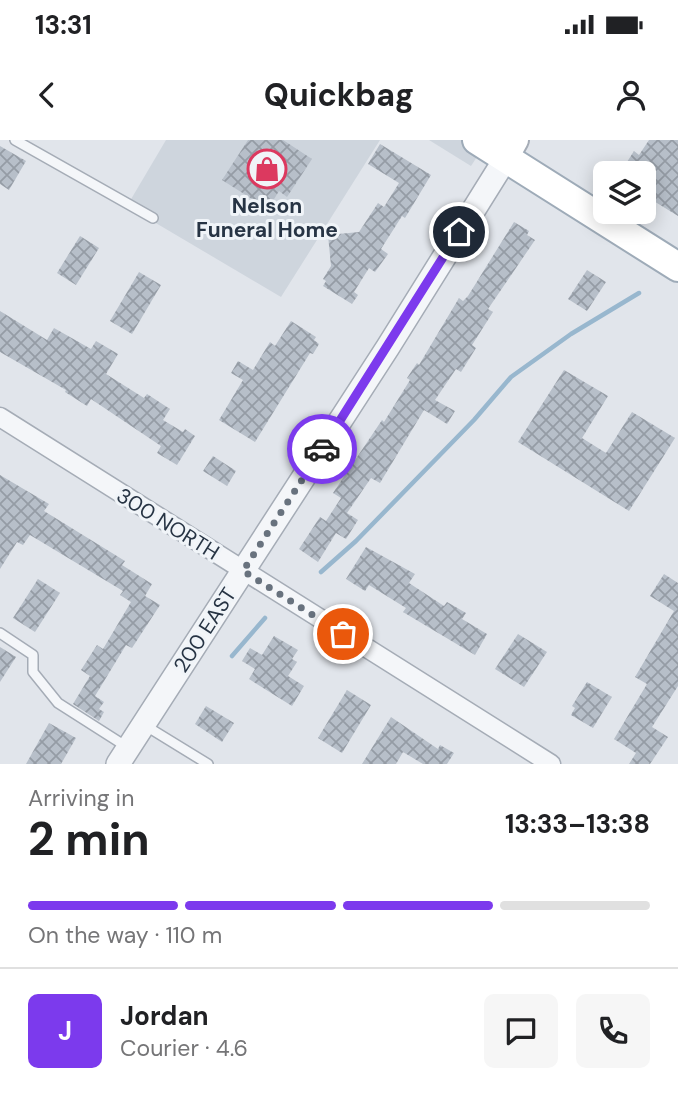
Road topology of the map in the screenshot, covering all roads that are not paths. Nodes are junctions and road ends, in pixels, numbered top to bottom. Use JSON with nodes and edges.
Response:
{"nodes":[{"id":1,"x":15,"y":140,"type":"edge"},
{"id":2,"x":477,"y":140,"type":"edge"},
{"id":3,"x":511,"y":149,"type":"edge"},
{"id":4,"x":153,"y":218,"type":"dead end"},
{"id":5,"x":678,"y":267,"type":"edge"},
{"id":6,"x":0,"y":417,"type":"edge"},
{"id":7,"x":243,"y":571,"type":"junction"},
{"id":8,"x":0,"y":633,"type":"edge"},
{"id":9,"x":144,"y":725,"type":"junction"},
{"id":10,"x":124,"y":756,"type":"edge"},
{"id":11,"x":208,"y":764,"type":"edge"},
{"id":12,"x":551,"y":764,"type":"edge"}],
"edges":[{"from":1,"to":4,"type":"lane"},
{"from":2,"to":3,"type":"main road"},
{"from":3,"to":5,"type":"main road"},
{"from":3,"to":7,"type":"street","name":"200 EAST"},
{"from":6,"to":7,"type":"street","name":"300 NORTH"},
{"from":7,"to":9,"type":"street","name":"200 EAST"},
{"from":7,"to":12,"type":"street","name":"300 NORTH"},
{"from":8,"to":10,"type":"lane"},
{"from":9,"to":10,"type":"street","name":"200 EAST"},
{"from":9,"to":11,"type":"lane"}]}
